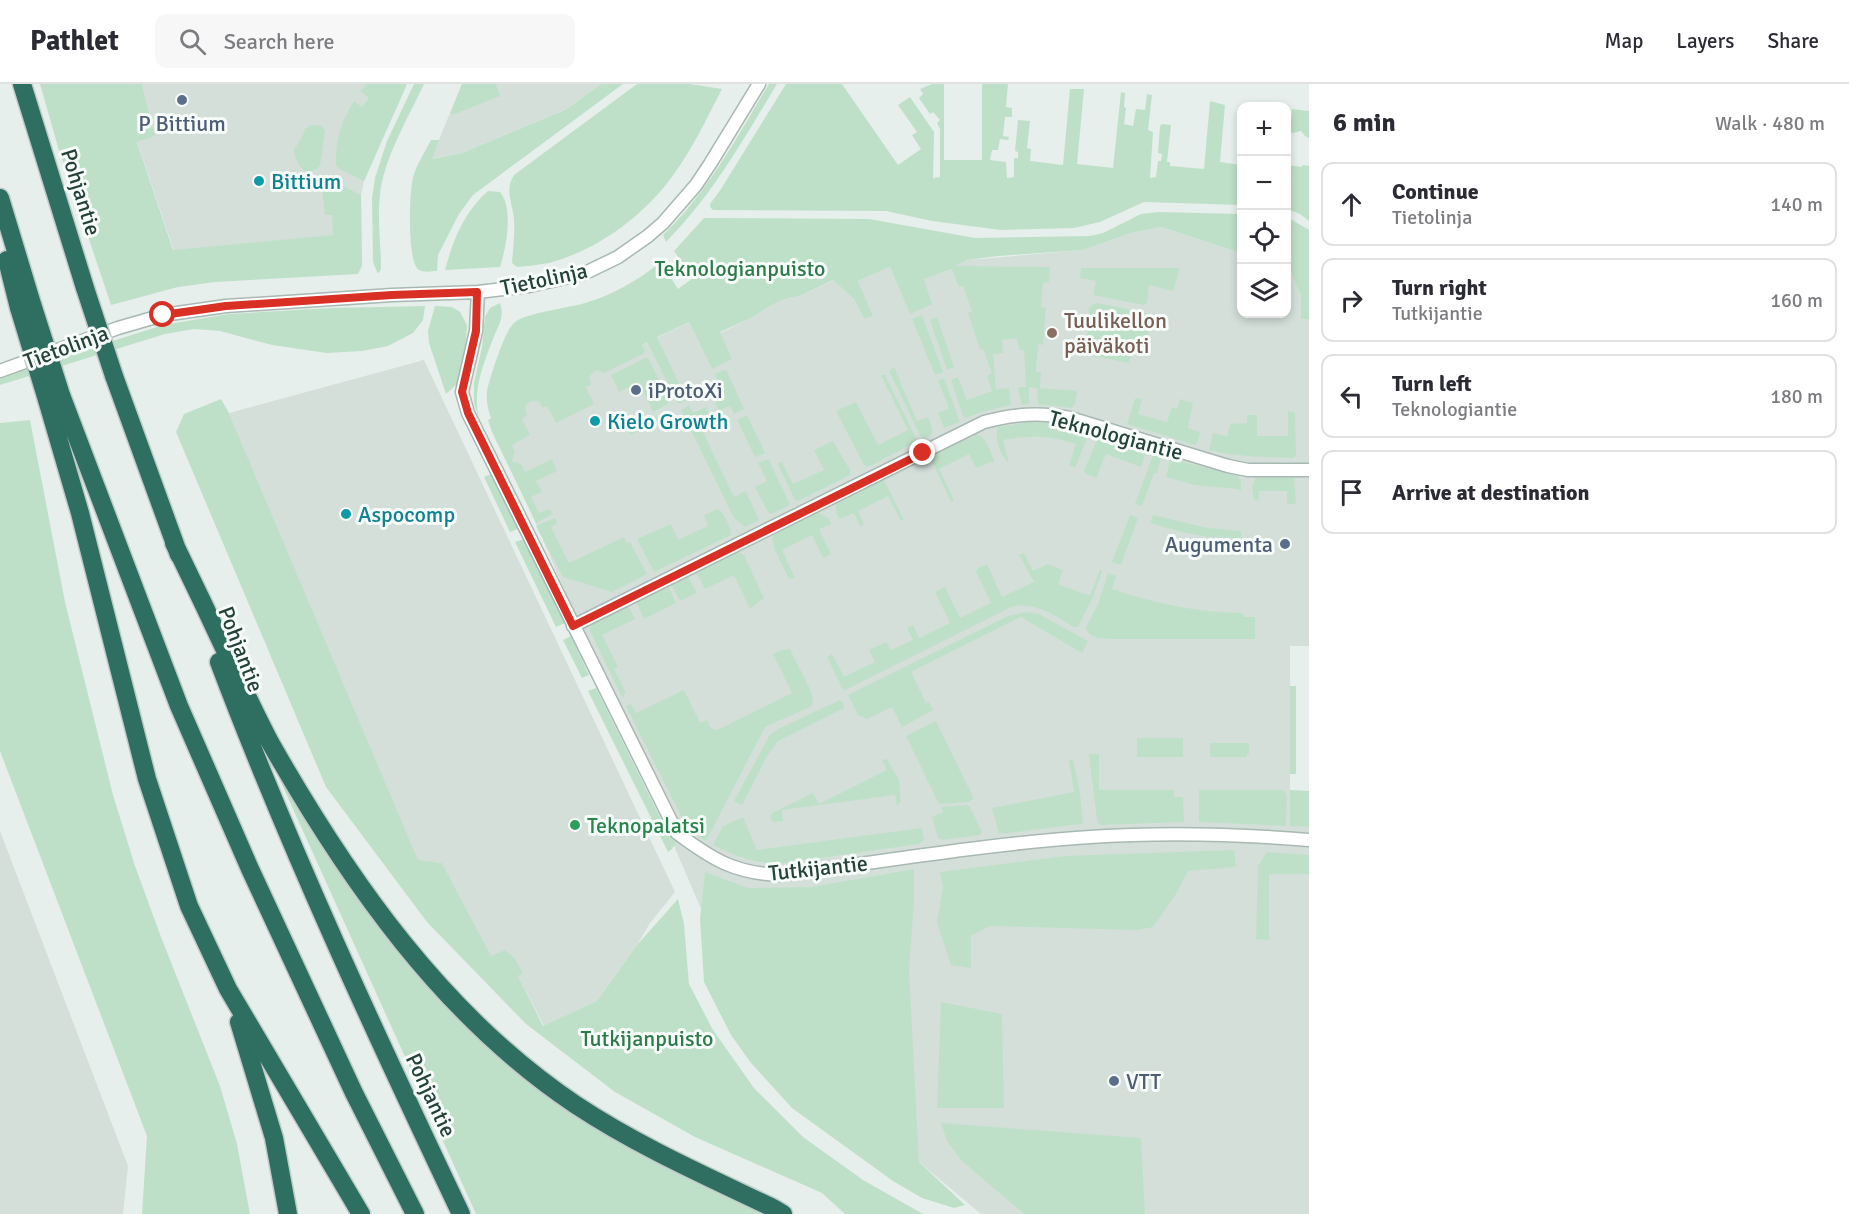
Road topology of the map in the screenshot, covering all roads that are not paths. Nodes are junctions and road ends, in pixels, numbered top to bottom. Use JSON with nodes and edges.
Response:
{"nodes":[{"id":1,"x":22,"y":84,"type":"edge"},
{"id":2,"x":759,"y":84,"type":"edge"},
{"id":3,"x":0,"y":198,"type":"edge"},
{"id":4,"x":0,"y":232,"type":"edge"},
{"id":5,"x":477,"y":292,"type":"junction"},
{"id":6,"x":26,"y":306,"type":"junction"},
{"id":7,"x":0,"y":371,"type":"edge"},
{"id":8,"x":54,"y":397,"type":"junction"},
{"id":9,"x":1309,"y":470,"type":"edge"},
{"id":10,"x":174,"y":543,"type":"junction"},
{"id":11,"x":573,"y":626,"type":"junction"},
{"id":12,"x":1309,"y":840,"type":"edge"},
{"id":13,"x":228,"y":989,"type":"junction"},
{"id":14,"x":288,"y":1214,"type":"edge"},
{"id":15,"x":361,"y":1214,"type":"edge"},
{"id":16,"x":415,"y":1214,"type":"edge"},
{"id":17,"x":460,"y":1214,"type":"edge"},
{"id":18,"x":783,"y":1214,"type":"edge"}],
"edges":[{"from":1,"to":10,"type":"highway","name":"Pohjantie","bridge":true},
{"from":2,"to":5,"type":"street","name":"Tietolinja"},
{"from":3,"to":6,"type":"highway"},
{"from":4,"to":6,"type":"highway"},
{"from":5,"to":7,"type":"street","name":"Tietolinja"},
{"from":5,"to":11,"type":"street","name":"Tutkijantie"},
{"from":6,"to":8,"type":"highway","bridge":true},
{"from":8,"to":13,"type":"highway"},
{"from":8,"to":16,"type":"highway"},
{"from":9,"to":11,"type":"street","name":"Teknologiantie"},
{"from":10,"to":17,"type":"highway","name":"Pohjantie"},
{"from":10,"to":18,"type":"highway"},
{"from":11,"to":12,"type":"street","name":"Tutkijantie"},
{"from":13,"to":14,"type":"highway"},
{"from":13,"to":15,"type":"highway"}]}
